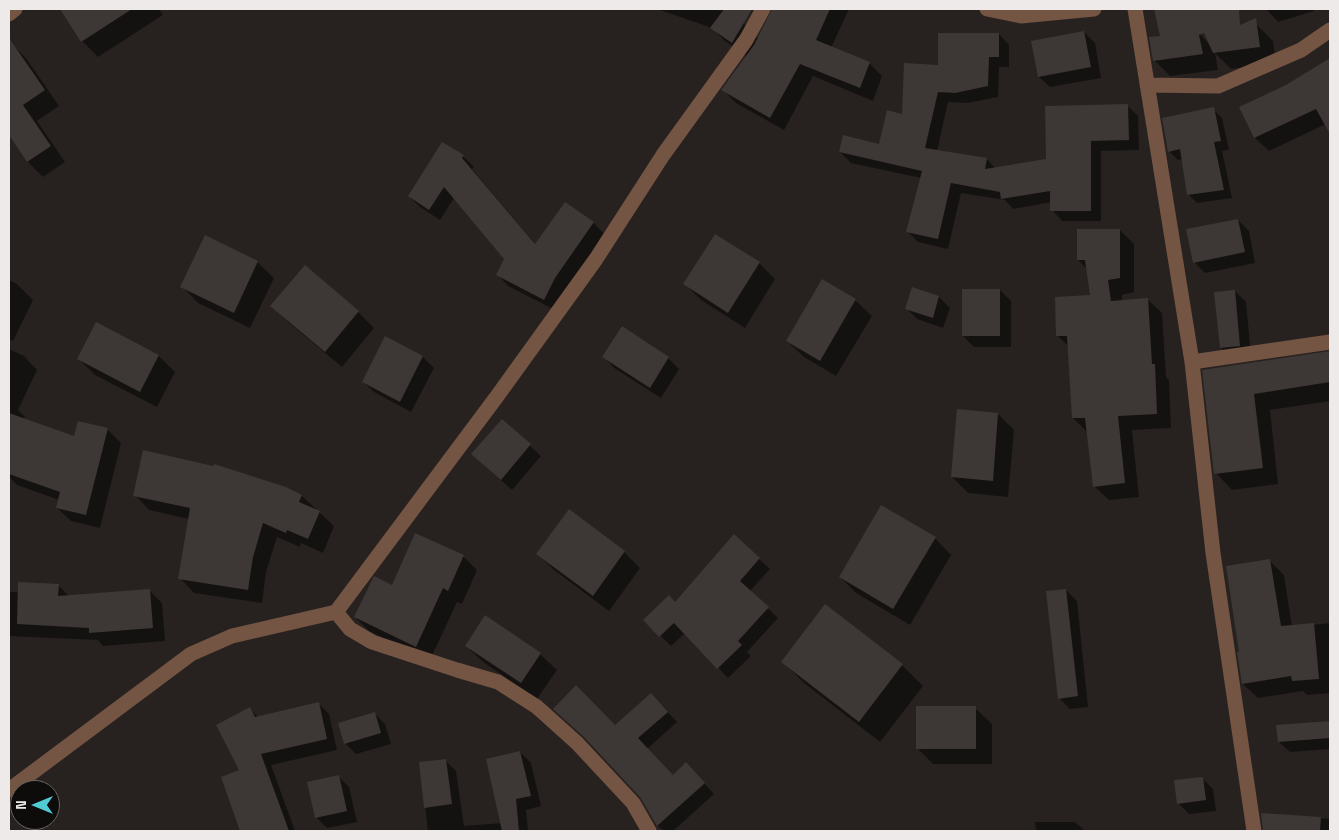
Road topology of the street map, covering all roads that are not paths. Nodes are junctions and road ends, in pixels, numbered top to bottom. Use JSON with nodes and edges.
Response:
{"nodes":[{"id":1,"x":15,"y":9,"type":"edge"},
{"id":2,"x":763,"y":9,"type":"edge"},
{"id":3,"x":987,"y":9,"type":"edge"},
{"id":4,"x":1094,"y":9,"type":"edge"},
{"id":5,"x":1135,"y":9,"type":"edge"},
{"id":6,"x":9,"y":14,"type":"edge"},
{"id":7,"x":1330,"y":30,"type":"edge"},
{"id":8,"x":1147,"y":85,"type":"junction"},
{"id":9,"x":1330,"y":342,"type":"edge"},
{"id":10,"x":1192,"y":362,"type":"junction"},
{"id":11,"x":336,"y":612,"type":"junction"},
{"id":12,"x":9,"y":790,"type":"edge"},
{"id":13,"x":649,"y":831,"type":"edge"},
{"id":14,"x":1254,"y":831,"type":"edge"}],
"edges":[{"from":1,"to":6,"type":"street"},
{"from":2,"to":11,"type":"street"},
{"from":3,"to":4,"type":"street"},
{"from":5,"to":8,"type":"street"},
{"from":7,"to":8,"type":"street"},
{"from":8,"to":10,"type":"street"},
{"from":9,"to":10,"type":"street"},
{"from":10,"to":14,"type":"street"},
{"from":11,"to":12,"type":"street"},
{"from":11,"to":13,"type":"street"}]}
